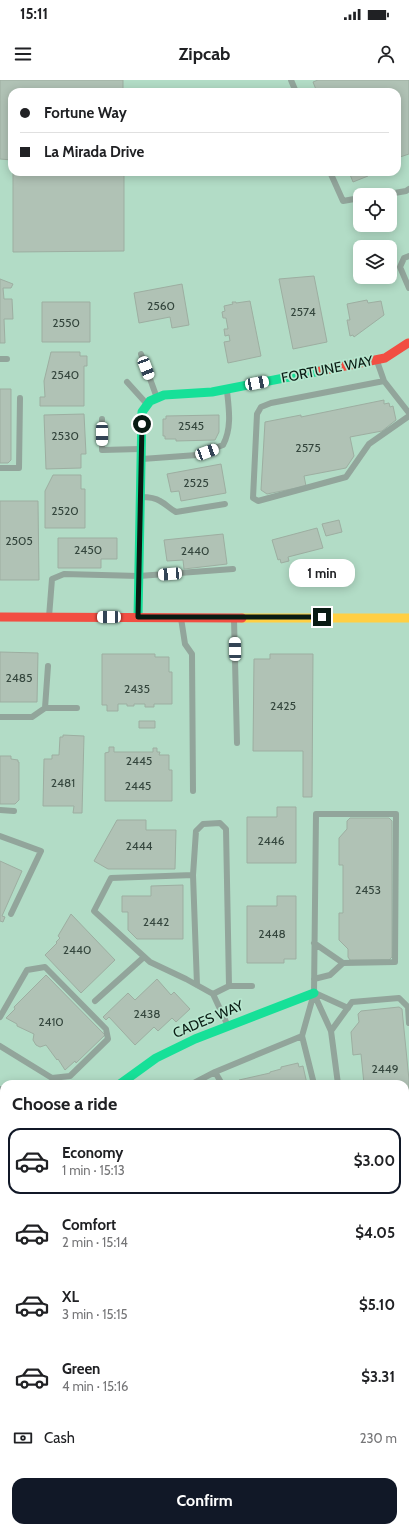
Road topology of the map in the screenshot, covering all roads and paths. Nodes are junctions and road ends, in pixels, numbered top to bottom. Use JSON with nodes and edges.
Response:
{"nodes":[{"id":1,"x":332,"y":176,"type":"edge"},
{"id":2,"x":409,"y":190,"type":"edge"},
{"id":3,"x":397,"y":192,"type":"edge"},
{"id":4,"x":353,"y":199,"type":"edge"},
{"id":5,"x":409,"y":256,"type":"edge"},
{"id":6,"x":409,"y":288,"type":"edge"},
{"id":7,"x":408,"y":342,"type":"edge"},
{"id":8,"x":141,"y":354,"type":"dead end"},
{"id":9,"x":377,"y":359,"type":"junction"},
{"id":10,"x":384,"y":381,"type":"junction"},
{"id":11,"x":127,"y":382,"type":"dead end"},
{"id":12,"x":227,"y":389,"type":"junction"},
{"id":13,"x":20,"y":398,"type":"dead end"},
{"id":14,"x":157,"y":398,"type":"junction"},
{"id":15,"x":148,"y":405,"type":"junction"},
{"id":16,"x":409,"y":414,"type":"edge"},
{"id":17,"x":102,"y":419,"type":"dead end"},
{"id":18,"x":142,"y":449,"type":"junction"},
{"id":19,"x":141,"y":460,"type":"junction"},
{"id":20,"x":0,"y":468,"type":"edge"},
{"id":21,"x":141,"y":497,"type":"junction"},
{"id":22,"x":225,"y":504,"type":"dead end"},
{"id":23,"x":233,"y":569,"type":"dead end"},
{"id":24,"x":139,"y":576,"type":"junction"},
{"id":25,"x":0,"y":617,"type":"edge"},
{"id":26,"x":49,"y":617,"type":"junction"},
{"id":27,"x":138,"y":617,"type":"junction"},
{"id":28,"x":180,"y":617,"type":"junction"},
{"id":29,"x":234,"y":617,"type":"junction"},
{"id":30,"x":409,"y":618,"type":"edge"},
{"id":31,"x":48,"y":666,"type":"dead end"},
{"id":32,"x":46,"y":708,"type":"junction"},
{"id":33,"x":77,"y":708,"type":"dead end"},
{"id":34,"x":0,"y":717,"type":"edge"},
{"id":35,"x":237,"y":743,"type":"dead end"},
{"id":36,"x":193,"y":791,"type":"dead end"},
{"id":37,"x":0,"y":810,"type":"edge"},
{"id":38,"x":14,"y":811,"type":"dead end"},
{"id":39,"x":0,"y":836,"type":"edge"},
{"id":40,"x":193,"y":875,"type":"junction"},
{"id":41,"x":11,"y":914,"type":"dead end"},
{"id":42,"x":314,"y":943,"type":"junction"},
{"id":43,"x":144,"y":956,"type":"junction"},
{"id":44,"x":343,"y":963,"type":"junction"},
{"id":45,"x":314,"y":979,"type":"junction"},
{"id":46,"x":197,"y":985,"type":"junction"},
{"id":47,"x":229,"y":986,"type":"junction"},
{"id":48,"x":252,"y":986,"type":"dead end"},
{"id":49,"x":314,"y":993,"type":"junction"},
{"id":50,"x":213,"y":994,"type":"junction"},
{"id":51,"x":95,"y":1001,"type":"dead end"},
{"id":52,"x":348,"y":1008,"type":"junction"},
{"id":53,"x":0,"y":1017,"type":"edge"},
{"id":54,"x":409,"y":1023,"type":"edge"},
{"id":55,"x":228,"y":1026,"type":"junction"},
{"id":56,"x":331,"y":1031,"type":"junction"},
{"id":57,"x":302,"y":1036,"type":"junction"},
{"id":58,"x":0,"y":1046,"type":"edge"},
{"id":59,"x":215,"y":1072,"type":"junction"},
{"id":60,"x":126,"y":1080,"type":"edge"},
{"id":61,"x":200,"y":1080,"type":"edge"},
{"id":62,"x":220,"y":1080,"type":"edge"},
{"id":63,"x":313,"y":1080,"type":"edge"},
{"id":64,"x":337,"y":1080,"type":"edge"}],
"edges":[{"from":1,"to":4,"type":"lane"},
{"from":2,"to":3,"type":"lane"},
{"from":5,"to":6,"type":"lane"},
{"from":7,"to":9,"type":"street","name":"FORTUNE WAY"},
{"from":8,"to":14,"type":"lane"},
{"from":9,"to":10,"type":"lane"},
{"from":9,"to":12,"type":"street","name":"FORTUNE WAY"},
{"from":10,"to":16,"type":"lane"},
{"from":10,"to":16,"type":"lane"},
{"from":11,"to":15,"type":"lane"},
{"from":12,"to":14,"type":"street","name":"FORTUNE WAY"},
{"from":12,"to":19,"type":"lane"},
{"from":13,"to":20,"type":"lane"},
{"from":14,"to":15,"type":"street","name":"FORTUNE WAY"},
{"from":15,"to":18,"type":"street"},
{"from":17,"to":18,"type":"lane"},
{"from":18,"to":19,"type":"street"},
{"from":19,"to":21,"type":"street"},
{"from":21,"to":22,"type":"lane"},
{"from":21,"to":24,"type":"street"},
{"from":23,"to":24,"type":"lane"},
{"from":24,"to":26,"type":"lane"},
{"from":24,"to":27,"type":"street"},
{"from":25,"to":26,"type":"street"},
{"from":26,"to":27,"type":"street"},
{"from":27,"to":28,"type":"street"},
{"from":28,"to":29,"type":"street"},
{"from":28,"to":36,"type":"lane"},
{"from":29,"to":30,"type":"street"},
{"from":29,"to":35,"type":"lane"},
{"from":31,"to":32,"type":"lane"},
{"from":32,"to":33,"type":"lane"},
{"from":32,"to":34,"type":"lane"},
{"from":37,"to":38,"type":"lane"},
{"from":39,"to":41,"type":"lane"},
{"from":40,"to":43,"type":"lane"},
{"from":40,"to":46,"type":"lane"},
{"from":40,"to":47,"type":"lane"},
{"from":42,"to":44,"type":"lane"},
{"from":42,"to":44,"type":"lane"},
{"from":42,"to":45,"type":"lane"},
{"from":43,"to":46,"type":"lane"},
{"from":43,"to":51,"type":"lane"},
{"from":44,"to":45,"type":"lane"},
{"from":45,"to":49,"type":"lane"},
{"from":46,"to":50,"type":"lane"},
{"from":47,"to":48,"type":"lane"},
{"from":47,"to":50,"type":"lane"},
{"from":49,"to":52,"type":"lane"},
{"from":49,"to":55,"type":"street","name":"CADES WAY"},
{"from":49,"to":56,"type":"lane"},
{"from":49,"to":57,"type":"lane"},
{"from":50,"to":55,"type":"lane"},
{"from":52,"to":54,"type":"lane"},
{"from":52,"to":56,"type":"lane"},
{"from":53,"to":58,"type":"lane"},
{"from":55,"to":60,"type":"street","name":"CADES WAY"},
{"from":56,"to":64,"type":"lane"},
{"from":57,"to":59,"type":"lane"},
{"from":57,"to":63,"type":"lane"},
{"from":59,"to":61,"type":"lane"},
{"from":59,"to":62,"type":"lane"}]}
